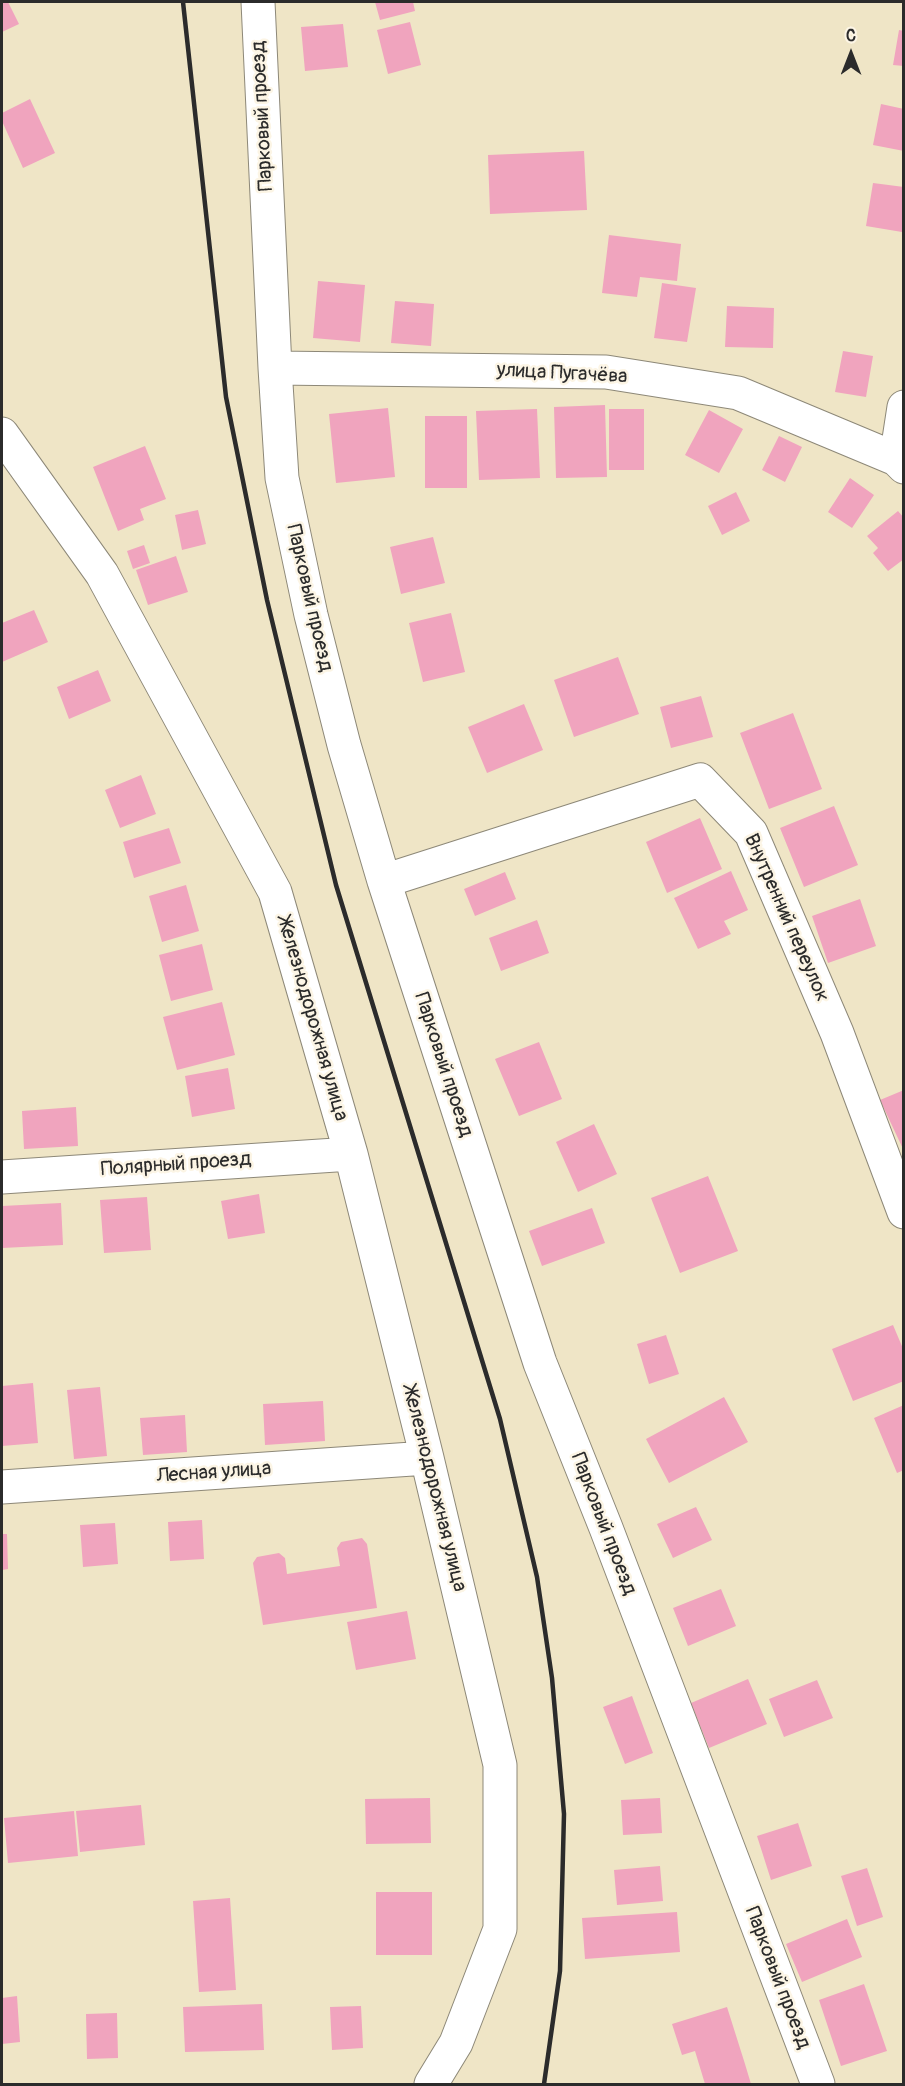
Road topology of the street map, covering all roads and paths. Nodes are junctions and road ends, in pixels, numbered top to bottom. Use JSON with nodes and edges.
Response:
{"nodes":[{"id":1,"x":258,"y":2,"type":"edge"},
{"id":2,"x":275,"y":368,"type":"junction"},
{"id":3,"x":903,"y":407,"type":"edge"},
{"id":4,"x":2,"y":434,"type":"edge"},
{"id":5,"x":900,"y":463,"type":"edge"},
{"id":6,"x":384,"y":881,"type":"junction"},
{"id":7,"x":351,"y":1154,"type":"junction"},
{"id":8,"x":2,"y":1177,"type":"edge"},
{"id":9,"x":903,"y":1212,"type":"edge"},
{"id":10,"x":427,"y":1458,"type":"junction"},
{"id":11,"x":2,"y":1487,"type":"edge"},
{"id":12,"x":431,"y":2085,"type":"edge"},
{"id":13,"x":818,"y":2085,"type":"edge"}],
"edges":[{"from":1,"to":2,"type":"street","name":"Парковый проезд"},
{"from":2,"to":5,"type":"street","name":"улица Пугачёва"},
{"from":2,"to":6,"type":"street","name":"Парковый проезд"},
{"from":3,"to":5,"type":"street"},
{"from":4,"to":7,"type":"street","name":"Железнодорожная улица"},
{"from":6,"to":9,"type":"street","name":"Внутренний переулок"},
{"from":6,"to":13,"type":"street","name":"Парковый проезд"},
{"from":7,"to":8,"type":"street","name":"Полярный проезд"},
{"from":7,"to":10,"type":"street","name":"Железнодорожная улица"},
{"from":10,"to":11,"type":"street","name":"Лесная улица"},
{"from":10,"to":12,"type":"street","name":"Железнодорожная улица"}]}
